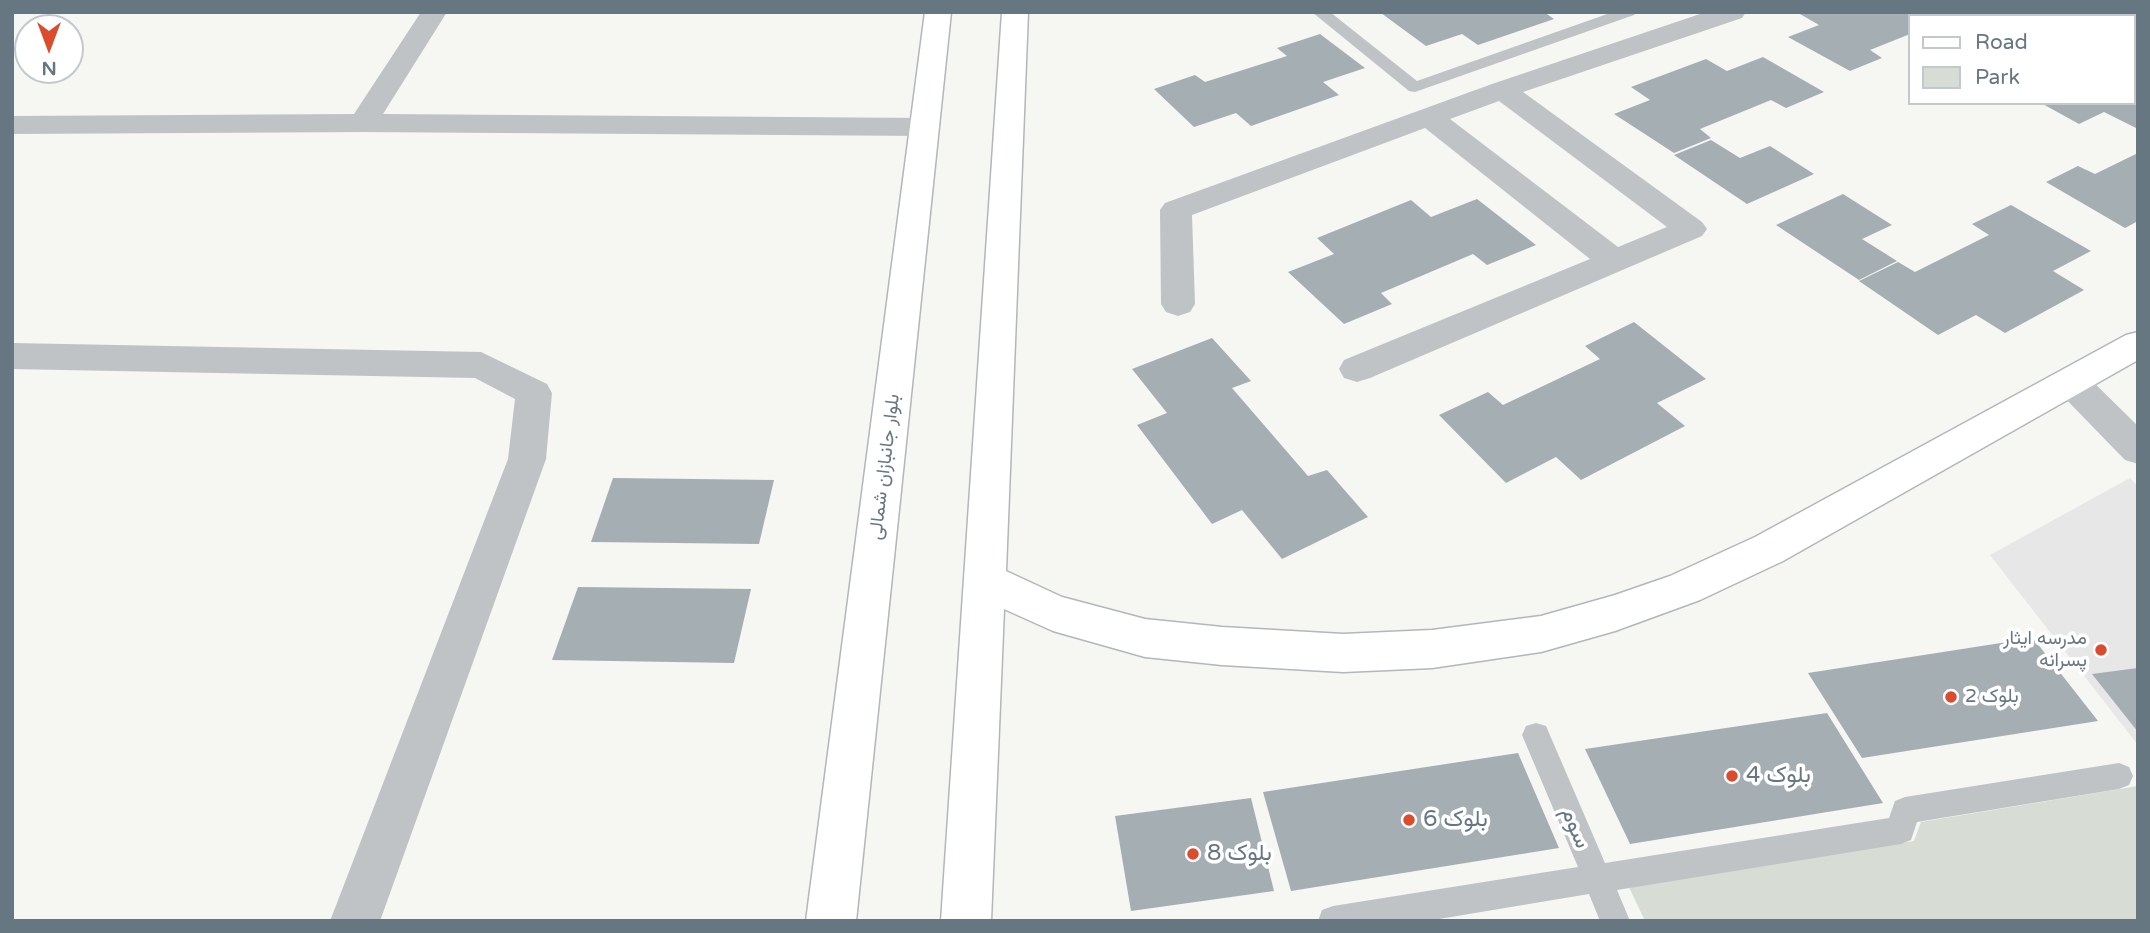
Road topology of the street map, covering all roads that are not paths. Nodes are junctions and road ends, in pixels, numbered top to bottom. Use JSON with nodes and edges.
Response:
{"nodes":[{"id":1,"x":433,"y":12,"type":"edge"},
{"id":2,"x":938,"y":12,"type":"edge"},
{"id":3,"x":1015,"y":12,"type":"edge"},
{"id":4,"x":1320,"y":12,"type":"edge"},
{"id":5,"x":1629,"y":12,"type":"edge"},
{"id":6,"x":1733,"y":12,"type":"edge"},
{"id":7,"x":1502,"y":90,"type":"junction"},
{"id":8,"x":1429,"y":117,"type":"junction"},
{"id":9,"x":363,"y":123,"type":"junction"},
{"id":10,"x":12,"y":125,"type":"edge"},
{"id":11,"x":925,"y":127,"type":"junction"},
{"id":12,"x":1614,"y":261,"type":"junction"},
{"id":13,"x":1178,"y":304,"type":"dead end"},
{"id":14,"x":2138,"y":344,"type":"edge"},
{"id":15,"x":12,"y":356,"type":"edge"},
{"id":16,"x":1357,"y":369,"type":"dead end"},
{"id":17,"x":2071,"y":382,"type":"junction"},
{"id":18,"x":2138,"y":450,"type":"edge"},
{"id":19,"x":983,"y":580,"type":"junction"},
{"id":20,"x":1536,"y":734,"type":"dead end"},
{"id":21,"x":2119,"y":776,"type":"dead end"},
{"id":22,"x":1597,"y":878,"type":"junction"},
{"id":23,"x":355,"y":921,"type":"edge"},
{"id":24,"x":831,"y":921,"type":"edge"},
{"id":25,"x":966,"y":921,"type":"edge"},
{"id":26,"x":1333,"y":921,"type":"edge"},
{"id":27,"x":1615,"y":921,"type":"edge"}],
"edges":[{"from":1,"to":9,"type":"street"},
{"from":2,"to":11,"type":"main road","name":"بلوار جانبازان شمالی"},
{"from":3,"to":19,"type":"main road"},
{"from":4,"to":5,"type":"lane"},
{"from":6,"to":7,"type":"street"},
{"from":7,"to":8,"type":"street"},
{"from":7,"to":12,"type":"street"},
{"from":8,"to":12,"type":"street"},
{"from":8,"to":13,"type":"street"},
{"from":9,"to":10,"type":"street"},
{"from":9,"to":11,"type":"street"},
{"from":11,"to":24,"type":"main road","name":"بلوار جانبازان شمالی"},
{"from":12,"to":16,"type":"street"},
{"from":14,"to":17,"type":"main road"},
{"from":15,"to":23,"type":"street"},
{"from":17,"to":18,"type":"street"},
{"from":17,"to":19,"type":"main road"},
{"from":19,"to":25,"type":"main road"},
{"from":20,"to":22,"type":"lane","name":"سوم"},
{"from":21,"to":22,"type":"lane"},
{"from":22,"to":26,"type":"lane"},
{"from":22,"to":27,"type":"lane","name":"سوم"}]}
